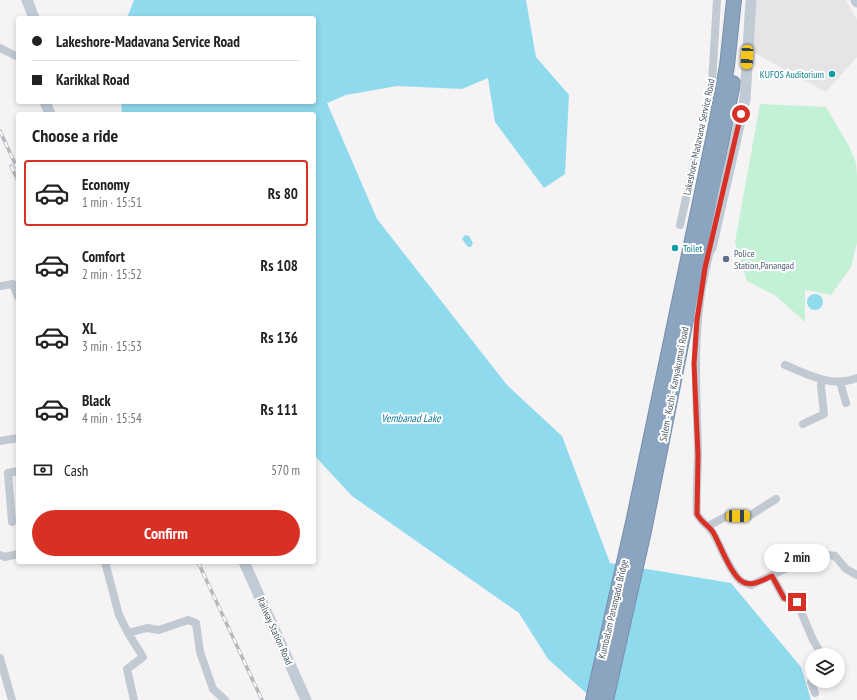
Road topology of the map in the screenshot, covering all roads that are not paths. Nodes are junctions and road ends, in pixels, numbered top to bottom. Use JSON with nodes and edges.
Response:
{"nodes":[{"id":1,"x":27,"y":0,"type":"edge"},
{"id":2,"x":718,"y":0,"type":"edge"},
{"id":3,"x":734,"y":0,"type":"edge"},
{"id":4,"x":743,"y":0,"type":"edge"},
{"id":5,"x":750,"y":0,"type":"edge"},
{"id":6,"x":33,"y":16,"type":"edge"},
{"id":7,"x":0,"y":48,"type":"edge"},
{"id":8,"x":16,"y":56,"type":"edge"},
{"id":9,"x":680,"y":225,"type":"dead end"},
{"id":10,"x":711,"y":248,"type":"joint"},
{"id":11,"x":0,"y":286,"type":"edge"},
{"id":12,"x":16,"y":292,"type":"edge"},
{"id":13,"x":785,"y":365,"type":"dead end"},
{"id":14,"x":857,"y":378,"type":"edge"},
{"id":15,"x":822,"y":380,"type":"junction"},
{"id":16,"x":840,"y":382,"type":"junction"},
{"id":17,"x":846,"y":404,"type":"dead end"},
{"id":18,"x":803,"y":424,"type":"dead end"},
{"id":19,"x":16,"y":438,"type":"edge"},
{"id":20,"x":0,"y":441,"type":"edge"},
{"id":21,"x":16,"y":471,"type":"edge"},
{"id":22,"x":776,"y":499,"type":"dead end"},
{"id":23,"x":634,"y":518,"type":"joint"},
{"id":24,"x":12,"y":522,"type":"dead end"},
{"id":25,"x":708,"y":526,"type":"junction"},
{"id":26,"x":644,"y":531,"type":"joint"},
{"id":27,"x":0,"y":554,"type":"edge"},
{"id":28,"x":16,"y":554,"type":"edge"},
{"id":29,"x":106,"y":564,"type":"edge"},
{"id":30,"x":245,"y":564,"type":"edge"},
{"id":31,"x":857,"y":574,"type":"edge"},
{"id":32,"x":772,"y":576,"type":"junction"},
{"id":33,"x":128,"y":633,"type":"junction"},
{"id":34,"x":818,"y":648,"type":"edge"},
{"id":35,"x":0,"y":658,"type":"edge"},
{"id":36,"x":813,"y":688,"type":"edge"},
{"id":37,"x":815,"y":693,"type":"dead end"},
{"id":38,"x":12,"y":700,"type":"edge"},
{"id":39,"x":134,"y":700,"type":"edge"},
{"id":40,"x":225,"y":700,"type":"edge"},
{"id":41,"x":306,"y":700,"type":"edge"},
{"id":42,"x":593,"y":700,"type":"edge"},
{"id":43,"x":606,"y":700,"type":"edge"}],
"edges":[{"from":1,"to":6,"type":"street"},
{"from":2,"to":9,"type":"street","name":"Lakeshore-Madavana Service Road"},
{"from":3,"to":23,"type":"highway","name":"Salem - Kochi - Kanyakumari Road"},
{"from":4,"to":26,"type":"highway","name":"Salem - Kochi - Kanyakumari Road"},
{"from":5,"to":10,"type":"street"},
{"from":7,"to":8,"type":"street"},
{"from":10,"to":25,"type":"street"},
{"from":11,"to":12,"type":"street"},
{"from":13,"to":15,"type":"street"},
{"from":14,"to":16,"type":"street"},
{"from":15,"to":16,"type":"street"},
{"from":15,"to":18,"type":"street"},
{"from":16,"to":17,"type":"street"},
{"from":19,"to":20,"type":"street"},
{"from":21,"to":24,"type":"street"},
{"from":22,"to":25,"type":"street"},
{"from":23,"to":42,"type":"highway","name":"Kumbalam Panangadu Bridge"},
{"from":25,"to":32,"type":"street"},
{"from":26,"to":43,"type":"highway","name":"Kumbalam Panangadu Bridge"},
{"from":27,"to":28,"type":"street"},
{"from":29,"to":33,"type":"street"},
{"from":30,"to":41,"type":"street","name":"Railway Station Road"},
{"from":31,"to":32,"type":"street"},
{"from":32,"to":34,"type":"street"},
{"from":33,"to":39,"type":"street"},
{"from":33,"to":40,"type":"street"},
{"from":35,"to":38,"type":"street"},
{"from":36,"to":37,"type":"street"}]}
